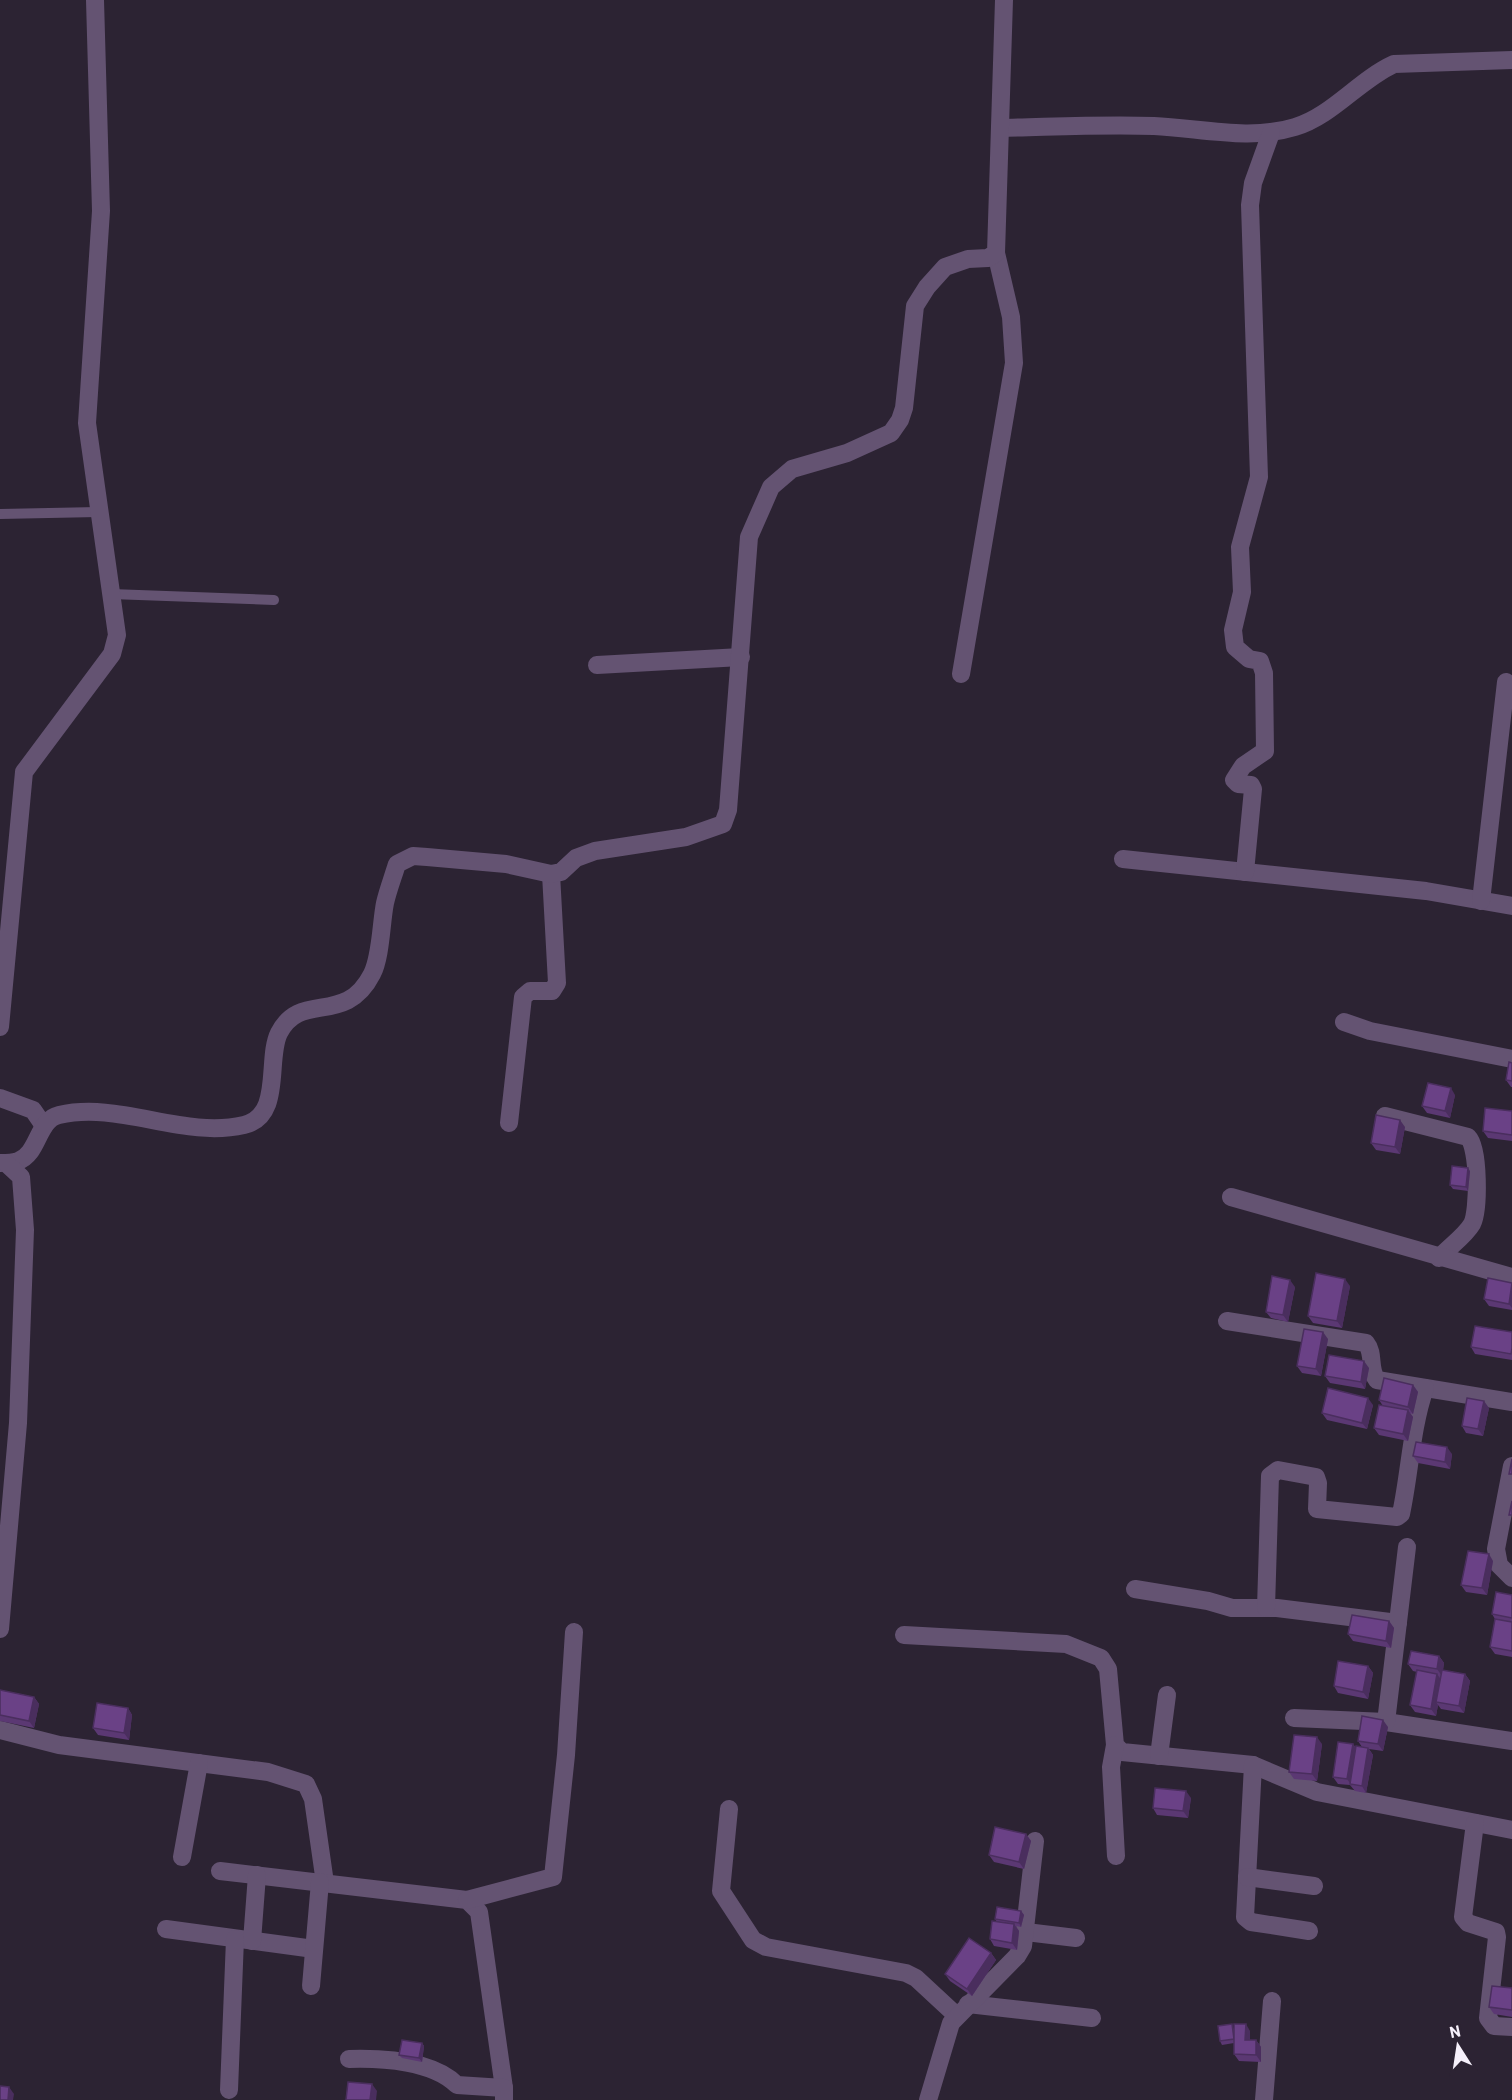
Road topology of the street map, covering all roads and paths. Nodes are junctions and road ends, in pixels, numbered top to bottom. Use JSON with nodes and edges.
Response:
{"nodes":[{"id":1,"x":95,"y":0,"type":"edge"},
{"id":2,"x":1004,"y":0,"type":"edge"},
{"id":3,"x":1512,"y":60,"type":"edge"},
{"id":4,"x":1000,"y":128,"type":"junction"},
{"id":5,"x":1271,"y":133,"type":"junction"},
{"id":6,"x":996,"y":253,"type":"junction"},
{"id":7,"x":98,"y":512,"type":"junction"},
{"id":8,"x":0,"y":514,"type":"edge"},
{"id":9,"x":111,"y":594,"type":"junction"},
{"id":10,"x":274,"y":600,"type":"dead end"},
{"id":11,"x":741,"y":657,"type":"junction"},
{"id":12,"x":597,"y":664,"type":"dead end"},
{"id":13,"x":961,"y":674,"type":"dead end"},
{"id":14,"x":1506,"y":682,"type":"dead end"},
{"id":15,"x":1123,"y":859,"type":"dead end"},
{"id":16,"x":1245,"y":872,"type":"junction"},
{"id":17,"x":551,"y":874,"type":"junction"},
{"id":18,"x":1480,"y":901,"type":"junction"},
{"id":19,"x":1512,"y":906,"type":"edge"},
{"id":20,"x":4,"y":938,"type":"edge"},
{"id":21,"x":1344,"y":1022,"type":"dead end"},
{"id":22,"x":0,"y":1027,"type":"edge"},
{"id":23,"x":1512,"y":1059,"type":"edge"},
{"id":24,"x":0,"y":1098,"type":"edge"},
{"id":25,"x":1385,"y":1116,"type":"edge"},
{"id":26,"x":509,"y":1123,"type":"dead end"},
{"id":27,"x":44,"y":1126,"type":"junction"},
{"id":28,"x":3,"y":1163,"type":"edge"},
{"id":29,"x":1232,"y":1197,"type":"dead end"},
{"id":30,"x":1439,"y":1257,"type":"junction"},
{"id":31,"x":1512,"y":1277,"type":"edge"},
{"id":32,"x":1227,"y":1322,"type":"dead end"},
{"id":33,"x":1425,"y":1388,"type":"junction"},
{"id":34,"x":1512,"y":1402,"type":"edge"},
{"id":35,"x":1512,"y":1466,"type":"edge"},
{"id":36,"x":1510,"y":1493,"type":"edge"},
{"id":37,"x":1407,"y":1547,"type":"dead end"},
{"id":38,"x":1512,"y":1578,"type":"edge"},
{"id":39,"x":1134,"y":1589,"type":"dead end"},
{"id":40,"x":1266,"y":1608,"type":"junction"},
{"id":41,"x":1398,"y":1623,"type":"junction"},
{"id":42,"x":0,"y":1629,"type":"edge"},
{"id":43,"x":574,"y":1632,"type":"dead end"},
{"id":44,"x":904,"y":1635,"type":"dead end"},
{"id":45,"x":1167,"y":1695,"type":"dead end"},
{"id":46,"x":1294,"y":1718,"type":"dead end"},
{"id":47,"x":1386,"y":1722,"type":"junction"},
{"id":48,"x":0,"y":1730,"type":"edge"},
{"id":49,"x":1512,"y":1741,"type":"edge"},
{"id":50,"x":1115,"y":1745,"type":"junction"},
{"id":51,"x":1159,"y":1756,"type":"junction"},
{"id":52,"x":199,"y":1763,"type":"junction"},
{"id":53,"x":1253,"y":1765,"type":"junction"},
{"id":54,"x":729,"y":1809,"type":"dead end"},
{"id":55,"x":1475,"y":1823,"type":"junction"},
{"id":56,"x":1512,"y":1830,"type":"edge"},
{"id":57,"x":1035,"y":1841,"type":"dead end"},
{"id":58,"x":1116,"y":1856,"type":"dead end"},
{"id":59,"x":183,"y":1857,"type":"dead end"},
{"id":60,"x":220,"y":1871,"type":"dead end"},
{"id":61,"x":257,"y":1875,"type":"junction"},
{"id":62,"x":1247,"y":1877,"type":"junction"},
{"id":63,"x":323,"y":1883,"type":"junction"},
{"id":64,"x":1314,"y":1886,"type":"dead end"},
{"id":65,"x":467,"y":1900,"type":"junction"},
{"id":66,"x":166,"y":1929,"type":"dead end"},
{"id":67,"x":1309,"y":1931,"type":"dead end"},
{"id":68,"x":1026,"y":1932,"type":"junction"},
{"id":69,"x":1076,"y":1938,"type":"dead end"},
{"id":70,"x":244,"y":1940,"type":"junction"},
{"id":71,"x":314,"y":1949,"type":"junction"},
{"id":72,"x":311,"y":1986,"type":"dead end"},
{"id":73,"x":1272,"y":2001,"type":"dead end"},
{"id":74,"x":963,"y":2010,"type":"junction"},
{"id":75,"x":1092,"y":2018,"type":"dead end"},
{"id":76,"x":1512,"y":2027,"type":"edge"},
{"id":77,"x":350,"y":2059,"type":"dead end"},
{"id":78,"x":229,"y":2090,"type":"dead end"},
{"id":79,"x":504,"y":2094,"type":"edge"},
{"id":80,"x":928,"y":2100,"type":"edge"},
{"id":81,"x":1264,"y":2100,"type":"edge"}],
"edges":[{"from":1,"to":7,"type":"street"},
{"from":2,"to":4,"type":"street"},
{"from":3,"to":5,"type":"street"},
{"from":4,"to":5,"type":"street"},
{"from":4,"to":6,"type":"street"},
{"from":5,"to":16,"type":"street"},
{"from":6,"to":11,"type":"street"},
{"from":6,"to":13,"type":"street"},
{"from":7,"to":8,"type":"lane"},
{"from":7,"to":9,"type":"street"},
{"from":9,"to":10,"type":"lane"},
{"from":9,"to":20,"type":"street"},
{"from":11,"to":12,"type":"street"},
{"from":11,"to":17,"type":"street"},
{"from":14,"to":18,"type":"street"},
{"from":15,"to":16,"type":"street"},
{"from":16,"to":18,"type":"street"},
{"from":17,"to":26,"type":"street"},
{"from":17,"to":27,"type":"street"},
{"from":18,"to":19,"type":"street"},
{"from":20,"to":22,"type":"street"},
{"from":21,"to":23,"type":"street"},
{"from":24,"to":27,"type":"street"},
{"from":25,"to":30,"type":"street"},
{"from":27,"to":28,"type":"street"},
{"from":28,"to":42,"type":"street"},
{"from":29,"to":30,"type":"street"},
{"from":30,"to":31,"type":"street"},
{"from":32,"to":33,"type":"street"},
{"from":33,"to":34,"type":"street"},
{"from":33,"to":40,"type":"street"},
{"from":35,"to":36,"type":"street"},
{"from":36,"to":38,"type":"street"},
{"from":37,"to":41,"type":"street"},
{"from":39,"to":40,"type":"street"},
{"from":40,"to":41,"type":"street"},
{"from":41,"to":47,"type":"street"},
{"from":43,"to":65,"type":"street"},
{"from":44,"to":50,"type":"street"},
{"from":45,"to":51,"type":"street"},
{"from":46,"to":47,"type":"street"},
{"from":47,"to":49,"type":"street"},
{"from":48,"to":52,"type":"street"},
{"from":50,"to":51,"type":"street"},
{"from":50,"to":58,"type":"street"},
{"from":51,"to":53,"type":"street"},
{"from":52,"to":59,"type":"street"},
{"from":52,"to":63,"type":"street"},
{"from":53,"to":55,"type":"street"},
{"from":53,"to":62,"type":"street"},
{"from":54,"to":74,"type":"street"},
{"from":55,"to":56,"type":"street"},
{"from":55,"to":76,"type":"street"},
{"from":57,"to":68,"type":"street"},
{"from":60,"to":61,"type":"street"},
{"from":61,"to":63,"type":"street"},
{"from":61,"to":70,"type":"street"},
{"from":62,"to":64,"type":"street"},
{"from":62,"to":67,"type":"street"},
{"from":63,"to":65,"type":"street"},
{"from":63,"to":71,"type":"street"},
{"from":65,"to":79,"type":"street"},
{"from":66,"to":70,"type":"street"},
{"from":68,"to":69,"type":"street"},
{"from":68,"to":74,"type":"street"},
{"from":70,"to":71,"type":"street"},
{"from":70,"to":78,"type":"street"},
{"from":71,"to":72,"type":"street"},
{"from":73,"to":81,"type":"street"},
{"from":74,"to":75,"type":"street"},
{"from":74,"to":80,"type":"street"},
{"from":77,"to":79,"type":"street"}]}
